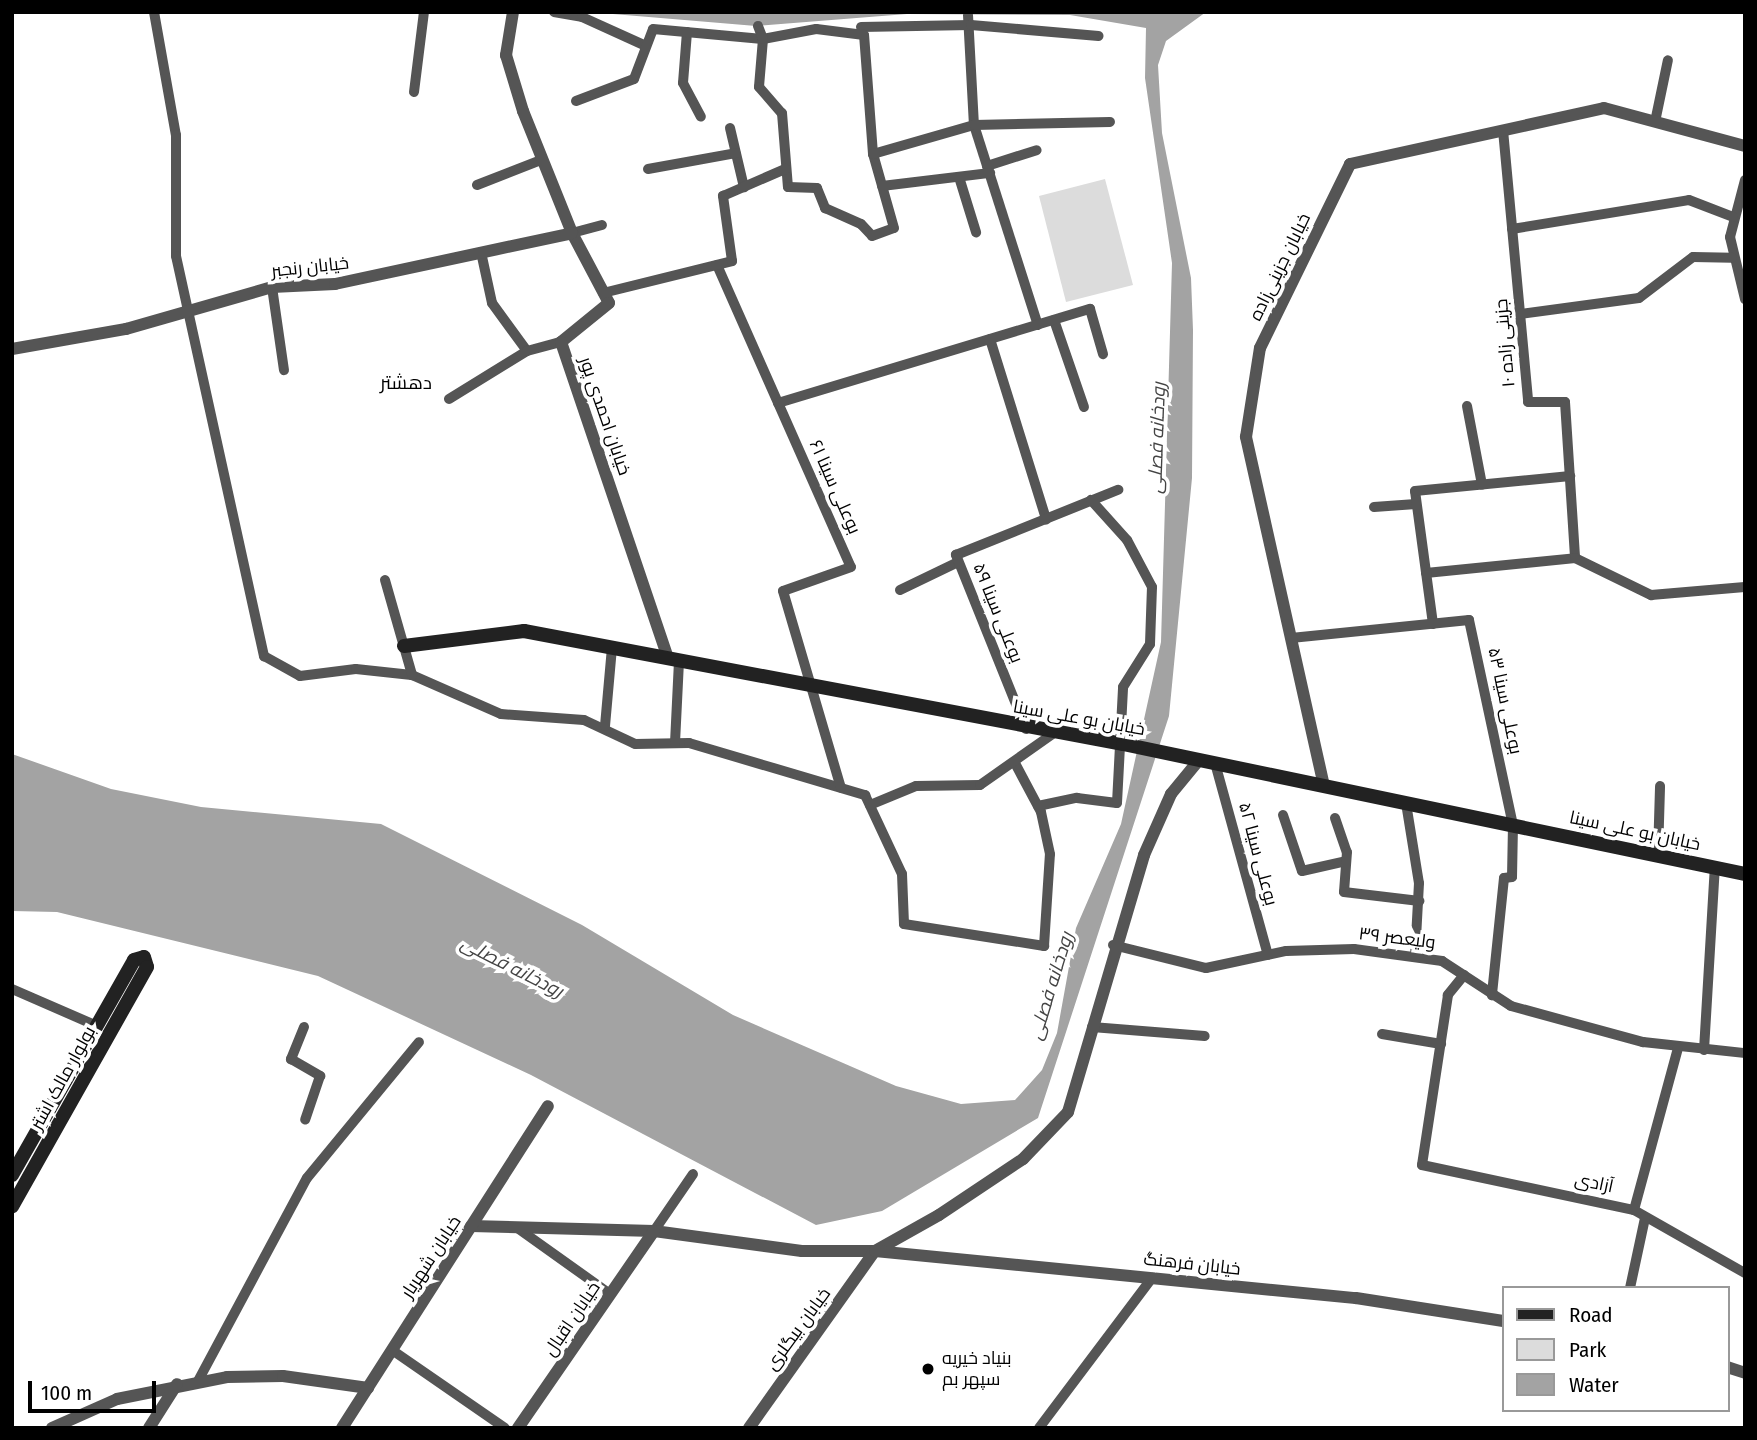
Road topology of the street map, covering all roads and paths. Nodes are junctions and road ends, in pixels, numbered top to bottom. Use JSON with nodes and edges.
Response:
{"nodes":[{"id":1,"x":154,"y":12,"type":"edge"},
{"id":2,"x":424,"y":12,"type":"edge"},
{"id":3,"x":513,"y":12,"type":"edge"},
{"id":4,"x":554,"y":12,"type":"edge"},
{"id":5,"x":969,"y":20,"type":"junction"},
{"id":6,"x":758,"y":26,"type":"dead end"},
{"id":7,"x":861,"y":27,"type":"junction"},
{"id":8,"x":687,"y":32,"type":"junction"},
{"id":9,"x":1099,"y":36,"type":"dead end"},
{"id":10,"x":763,"y":40,"type":"junction"},
{"id":11,"x":646,"y":46,"type":"junction"},
{"id":12,"x":1668,"y":60,"type":"dead end"},
{"id":13,"x":414,"y":92,"type":"dead end"},
{"id":14,"x":576,"y":102,"type":"dead end"},
{"id":15,"x":701,"y":117,"type":"dead end"},
{"id":16,"x":1110,"y":122,"type":"dead end"},
{"id":17,"x":1655,"y":122,"type":"junction"},
{"id":18,"x":974,"y":125,"type":"junction"},
{"id":19,"x":730,"y":128,"type":"dead end"},
{"id":20,"x":1503,"y":130,"type":"junction"},
{"id":21,"x":1745,"y":146,"type":"edge"},
{"id":22,"x":1037,"y":150,"type":"dead end"},
{"id":23,"x":736,"y":153,"type":"junction"},
{"id":24,"x":873,"y":153,"type":"junction"},
{"id":25,"x":541,"y":160,"type":"junction"},
{"id":26,"x":648,"y":169,"type":"dead end"},
{"id":27,"x":785,"y":169,"type":"junction"},
{"id":28,"x":989,"y":170,"type":"junction"},
{"id":29,"x":959,"y":177,"type":"junction"},
{"id":30,"x":1745,"y":180,"type":"edge"},
{"id":31,"x":477,"y":185,"type":"dead end"},
{"id":32,"x":882,"y":186,"type":"junction"},
{"id":33,"x":744,"y":187,"type":"junction"},
{"id":34,"x":1732,"y":217,"type":"junction"},
{"id":35,"x":602,"y":225,"type":"dead end"},
{"id":36,"x":1512,"y":229,"type":"junction"},
{"id":37,"x":976,"y":232,"type":"dead end"},
{"id":38,"x":572,"y":233,"type":"junction"},
{"id":39,"x":481,"y":252,"type":"junction"},
{"id":40,"x":1732,"y":258,"type":"junction"},
{"id":41,"x":718,"y":265,"type":"junction"},
{"id":42,"x":272,"y":287,"type":"junction"},
{"id":43,"x":603,"y":293,"type":"junction"},
{"id":44,"x":1745,"y":299,"type":"edge"},
{"id":45,"x":189,"y":310,"type":"junction"},
{"id":46,"x":1520,"y":314,"type":"junction"},
{"id":47,"x":1054,"y":320,"type":"junction"},
{"id":48,"x":1038,"y":325,"type":"junction"},
{"id":49,"x":990,"y":339,"type":"junction"},
{"id":50,"x":561,"y":342,"type":"junction"},
{"id":51,"x":12,"y":349,"type":"edge"},
{"id":52,"x":527,"y":351,"type":"junction"},
{"id":53,"x":1103,"y":354,"type":"dead end"},
{"id":54,"x":284,"y":370,"type":"dead end"},
{"id":55,"x":449,"y":399,"type":"dead end"},
{"id":56,"x":778,"y":403,"type":"junction"},
{"id":57,"x":1467,"y":406,"type":"dead end"},
{"id":58,"x":1084,"y":407,"type":"dead end"},
{"id":59,"x":1570,"y":476,"type":"junction"},
{"id":60,"x":1482,"y":485,"type":"junction"},
{"id":61,"x":1118,"y":490,"type":"dead end"},
{"id":62,"x":1091,"y":500,"type":"junction"},
{"id":63,"x":1416,"y":505,"type":"junction"},
{"id":64,"x":1374,"y":507,"type":"dead end"},
{"id":65,"x":1046,"y":519,"type":"junction"},
{"id":66,"x":1575,"y":558,"type":"junction"},
{"id":67,"x":958,"y":562,"type":"junction"},
{"id":68,"x":1426,"y":573,"type":"junction"},
{"id":69,"x":385,"y":580,"type":"dead end"},
{"id":70,"x":1745,"y":587,"type":"edge"},
{"id":71,"x":900,"y":590,"type":"dead end"},
{"id":72,"x":1433,"y":624,"type":"junction"},
{"id":73,"x":1291,"y":638,"type":"junction"},
{"id":74,"x":404,"y":646,"type":"junction"},
{"id":75,"x":612,"y":647,"type":"junction"},
{"id":76,"x":673,"y":659,"type":"junction"},
{"id":77,"x":412,"y":675,"type":"junction"},
{"id":78,"x":810,"y":687,"type":"junction"},
{"id":79,"x":605,"y":726,"type":"junction"},
{"id":80,"x":1026,"y":729,"type":"junction"},
{"id":81,"x":1054,"y":733,"type":"junction"},
{"id":82,"x":675,"y":743,"type":"junction"},
{"id":83,"x":1123,"y":744,"type":"junction"},
{"id":84,"x":1199,"y":760,"type":"junction"},
{"id":85,"x":1015,"y":763,"type":"junction"},
{"id":86,"x":1215,"y":763,"type":"junction"},
{"id":87,"x":1324,"y":786,"type":"junction"},
{"id":88,"x":1660,"y":786,"type":"dead end"},
{"id":89,"x":841,"y":788,"type":"junction"},
{"id":90,"x":1406,"y":803,"type":"junction"},
{"id":91,"x":870,"y":805,"type":"junction"},
{"id":92,"x":1038,"y":806,"type":"junction"},
{"id":93,"x":1283,"y":815,"type":"dead end"},
{"id":94,"x":1335,"y":818,"type":"dead end"},
{"id":95,"x":1513,"y":825,"type":"junction"},
{"id":96,"x":1658,"y":855,"type":"junction"},
{"id":97,"x":1346,"y":862,"type":"junction"},
{"id":98,"x":1715,"y":867,"type":"junction"},
{"id":99,"x":1745,"y":874,"type":"edge"},
{"id":100,"x":1419,"y":901,"type":"junction"},
{"id":101,"x":1113,"y":945,"type":"junction"},
{"id":102,"x":1268,"y":955,"type":"junction"},
{"id":103,"x":1415,"y":957,"type":"junction"},
{"id":104,"x":1464,"y":975,"type":"junction"},
{"id":105,"x":12,"y":989,"type":"edge"},
{"id":106,"x":1492,"y":995,"type":"junction"},
{"id":107,"x":97,"y":1026,"type":"junction"},
{"id":108,"x":304,"y":1027,"type":"dead end"},
{"id":109,"x":1092,"y":1027,"type":"junction"},
{"id":110,"x":1382,"y":1034,"type":"dead end"},
{"id":111,"x":1205,"y":1036,"type":"dead end"},
{"id":112,"x":419,"y":1042,"type":"dead end"},
{"id":113,"x":1441,"y":1044,"type":"junction"},
{"id":114,"x":1678,"y":1048,"type":"junction"},
{"id":115,"x":1704,"y":1050,"type":"junction"},
{"id":116,"x":1745,"y":1053,"type":"edge"},
{"id":117,"x":548,"y":1106,"type":"dead end"},
{"id":118,"x":305,"y":1120,"type":"dead end"},
{"id":119,"x":693,"y":1174,"type":"dead end"},
{"id":120,"x":12,"y":1175,"type":"edge"},
{"id":121,"x":12,"y":1207,"type":"edge"},
{"id":122,"x":1634,"y":1210,"type":"junction"},
{"id":123,"x":1645,"y":1217,"type":"junction"},
{"id":124,"x":471,"y":1226,"type":"junction"},
{"id":125,"x":516,"y":1227,"type":"junction"},
{"id":126,"x":654,"y":1231,"type":"junction"},
{"id":127,"x":875,"y":1251,"type":"junction"},
{"id":128,"x":1745,"y":1273,"type":"edge"},
{"id":129,"x":1152,"y":1278,"type":"junction"},
{"id":130,"x":1630,"y":1286,"type":"edge"},
{"id":131,"x":610,"y":1294,"type":"junction"},
{"id":132,"x":1502,"y":1321,"type":"edge"},
{"id":133,"x":392,"y":1350,"type":"junction"},
{"id":134,"x":198,"y":1381,"type":"junction"},
{"id":135,"x":177,"y":1384,"type":"junction"},
{"id":136,"x":368,"y":1388,"type":"junction"},
{"id":137,"x":147,"y":1426,"type":"edge"},
{"id":138,"x":52,"y":1428,"type":"edge"},
{"id":139,"x":342,"y":1428,"type":"edge"},
{"id":140,"x":505,"y":1428,"type":"edge"},
{"id":141,"x":518,"y":1428,"type":"edge"},
{"id":142,"x":749,"y":1428,"type":"edge"},
{"id":143,"x":1040,"y":1428,"type":"edge"}],
"edges":[{"from":1,"to":45,"type":"street"},
{"from":2,"to":13,"type":"street"},
{"from":3,"to":25,"type":"street"},
{"from":4,"to":11,"type":"street"},
{"from":5,"to":7,"type":"street"},
{"from":5,"to":9,"type":"street"},
{"from":5,"to":18,"type":"street"},
{"from":6,"to":10,"type":"street"},
{"from":7,"to":10,"type":"street"},
{"from":7,"to":24,"type":"street"},
{"from":8,"to":10,"type":"street"},
{"from":8,"to":11,"type":"street"},
{"from":8,"to":15,"type":"street"},
{"from":10,"to":27,"type":"street"},
{"from":11,"to":14,"type":"street"},
{"from":12,"to":17,"type":"street"},
{"from":16,"to":18,"type":"street"},
{"from":17,"to":20,"type":"street","name":"خیابان جزینی‌زاده"},
{"from":17,"to":21,"type":"street","name":"خیابان جزینی‌زاده"},
{"from":18,"to":24,"type":"street"},
{"from":18,"to":28,"type":"street"},
{"from":19,"to":23,"type":"street"},
{"from":20,"to":36,"type":"street","name":"جزینی زاده ۱۰"},
{"from":20,"to":73,"type":"street","name":"خیابان جزینی‌زاده"},
{"from":22,"to":28,"type":"street"},
{"from":23,"to":26,"type":"street"},
{"from":23,"to":33,"type":"street"},
{"from":24,"to":32,"type":"street"},
{"from":25,"to":31,"type":"street"},
{"from":25,"to":38,"type":"street"},
{"from":27,"to":32,"type":"street"},
{"from":27,"to":33,"type":"street"},
{"from":28,"to":29,"type":"street"},
{"from":28,"to":48,"type":"street"},
{"from":29,"to":32,"type":"street"},
{"from":29,"to":37,"type":"street"},
{"from":30,"to":34,"type":"street"},
{"from":33,"to":41,"type":"street"},
{"from":34,"to":36,"type":"street"},
{"from":34,"to":40,"type":"street"},
{"from":35,"to":38,"type":"street"},
{"from":36,"to":46,"type":"street","name":"جزینی زاده ۱۰"},
{"from":38,"to":39,"type":"street","name":"خیابان رنجبر"},
{"from":38,"to":43,"type":"street"},
{"from":39,"to":42,"type":"street","name":"خیابان رنجبر"},
{"from":39,"to":52,"type":"street"},
{"from":40,"to":44,"type":"street"},
{"from":40,"to":46,"type":"street"},
{"from":41,"to":43,"type":"street"},
{"from":41,"to":56,"type":"street","name":"بوعلی سینا ۶۱"},
{"from":42,"to":45,"type":"street","name":"خیابان رنجبر"},
{"from":42,"to":54,"type":"street"},
{"from":43,"to":50,"type":"street","name":"خیابان احمدی پور"},
{"from":45,"to":51,"type":"street","name":"خیابان رنجبر"},
{"from":45,"to":77,"type":"street"},
{"from":46,"to":59,"type":"street","name":"جزینی زاده ۱۰"},
{"from":47,"to":48,"type":"street"},
{"from":47,"to":53,"type":"street"},
{"from":47,"to":58,"type":"street"},
{"from":48,"to":49,"type":"street"},
{"from":49,"to":56,"type":"street"},
{"from":49,"to":65,"type":"street"},
{"from":50,"to":52,"type":"street"},
{"from":50,"to":76,"type":"street","name":"خیابان احمدی پور"},
{"from":52,"to":55,"type":"street"},
{"from":56,"to":78,"type":"street","name":"بوعلی سینا ۶۱"},
{"from":57,"to":60,"type":"street"},
{"from":59,"to":60,"type":"street"},
{"from":59,"to":66,"type":"street","name":"جزینی زاده ۱۰"},
{"from":60,"to":63,"type":"street"},
{"from":61,"to":62,"type":"street","name":"بوعلی سینا ۵۹"},
{"from":62,"to":65,"type":"street","name":"بوعلی سینا ۵۹"},
{"from":62,"to":83,"type":"street"},
{"from":63,"to":64,"type":"street"},
{"from":63,"to":68,"type":"street"},
{"from":65,"to":67,"type":"street","name":"بوعلی سینا ۵۹"},
{"from":66,"to":68,"type":"street"},
{"from":66,"to":70,"type":"street"},
{"from":67,"to":71,"type":"street"},
{"from":67,"to":80,"type":"street","name":"بوعلی سینا ۵۹"},
{"from":68,"to":72,"type":"street"},
{"from":69,"to":74,"type":"street"},
{"from":72,"to":73,"type":"street"},
{"from":72,"to":95,"type":"street","name":"بوعلی سینا ۵۳"},
{"from":73,"to":87,"type":"street","name":"خیابان جزینی‌زاده"},
{"from":74,"to":75,"type":"main road","name":"خیابان بو علی سینا"},
{"from":74,"to":77,"type":"street"},
{"from":75,"to":76,"type":"main road","name":"خیابان بو علی سینا"},
{"from":75,"to":79,"type":"street"},
{"from":76,"to":78,"type":"main road","name":"خیابان بو علی سینا"},
{"from":76,"to":82,"type":"street"},
{"from":77,"to":79,"type":"street"},
{"from":78,"to":80,"type":"main road","name":"خیابان بو علی سینا"},
{"from":78,"to":89,"type":"street"},
{"from":79,"to":82,"type":"street"},
{"from":80,"to":81,"type":"main road","name":"خیابان بو علی سینا"},
{"from":81,"to":83,"type":"main road","name":"خیابان بو علی سینا"},
{"from":81,"to":85,"type":"street"},
{"from":82,"to":89,"type":"street"},
{"from":83,"to":84,"type":"main road","name":"خیابان بو علی سینا"},
{"from":83,"to":92,"type":"street"},
{"from":84,"to":86,"type":"main road","name":"خیابان بو علی سینا"},
{"from":84,"to":101,"type":"street"},
{"from":85,"to":91,"type":"street"},
{"from":85,"to":92,"type":"street"},
{"from":86,"to":87,"type":"main road","name":"خیابان بو علی سینا"},
{"from":86,"to":102,"type":"street","name":"بوعلی سینا ۵۲"},
{"from":87,"to":90,"type":"main road","name":"خیابان بو علی سینا"},
{"from":88,"to":96,"type":"street"},
{"from":89,"to":91,"type":"street"},
{"from":90,"to":95,"type":"main road","name":"خیابان بو علی سینا"},
{"from":90,"to":100,"type":"street"},
{"from":91,"to":92,"type":"street"},
{"from":93,"to":97,"type":"street"},
{"from":94,"to":97,"type":"street"},
{"from":95,"to":96,"type":"main road","name":"خیابان بو علی سینا"},
{"from":95,"to":106,"type":"street"},
{"from":96,"to":98,"type":"main road","name":"خیابان بو علی سینا"},
{"from":97,"to":100,"type":"street"},
{"from":98,"to":99,"type":"main road","name":"خیابان بو علی سینا"},
{"from":98,"to":115,"type":"street"},
{"from":100,"to":103,"type":"street"},
{"from":101,"to":102,"type":"street","name":"ولیعصر ۳۹"},
{"from":101,"to":109,"type":"street"},
{"from":102,"to":103,"type":"street","name":"ولیعصر ۳۹"},
{"from":103,"to":104,"type":"street","name":"ولیعصر ۳۹"},
{"from":104,"to":106,"type":"street","name":"ولیعصر ۳۹"},
{"from":104,"to":113,"type":"street"},
{"from":105,"to":107,"type":"street"},
{"from":106,"to":114,"type":"street","name":"ولیعصر ۳۹"},
{"from":107,"to":120,"type":"main road","name":"بولوار مالک اشتر"},
{"from":107,"to":121,"type":"main road","name":"بولوار مالک اشتر"},
{"from":108,"to":118,"type":"street"},
{"from":109,"to":111,"type":"street"},
{"from":109,"to":127,"type":"street"},
{"from":110,"to":113,"type":"street"},
{"from":112,"to":134,"type":"street"},
{"from":113,"to":122,"type":"street","name":"آزادی"},
{"from":114,"to":115,"type":"street","name":"ولیعصر ۳۹"},
{"from":114,"to":122,"type":"street"},
{"from":115,"to":116,"type":"street","name":"ولیعصر ۳۹"},
{"from":117,"to":124,"type":"street","name":"خیابان شهریار"},
{"from":119,"to":126,"type":"street"},
{"from":122,"to":123,"type":"street","name":"آزادی"},
{"from":123,"to":128,"type":"street","name":"آزادی"},
{"from":123,"to":130,"type":"street"},
{"from":124,"to":125,"type":"street","name":"خیابان فرهنگ"},
{"from":124,"to":133,"type":"street","name":"خیابان شهریار"},
{"from":125,"to":126,"type":"street","name":"خیابان فرهنگ"},
{"from":125,"to":131,"type":"street"},
{"from":126,"to":127,"type":"street","name":"خیابان فرهنگ"},
{"from":126,"to":131,"type":"street","name":"خیابان اقبال"},
{"from":127,"to":129,"type":"street","name":"خیابان فرهنگ"},
{"from":127,"to":142,"type":"street","name":"خیابان بیگلری"},
{"from":129,"to":132,"type":"street","name":"خیابان فرهنگ"},
{"from":129,"to":143,"type":"street"},
{"from":131,"to":141,"type":"street","name":"خیابان اقبال"},
{"from":133,"to":136,"type":"street","name":"خیابان شهریار"},
{"from":133,"to":140,"type":"street"},
{"from":134,"to":135,"type":"street"},
{"from":134,"to":136,"type":"street"},
{"from":135,"to":137,"type":"street"},
{"from":135,"to":138,"type":"street"},
{"from":136,"to":139,"type":"street","name":"خیابان شهریار"}]}
